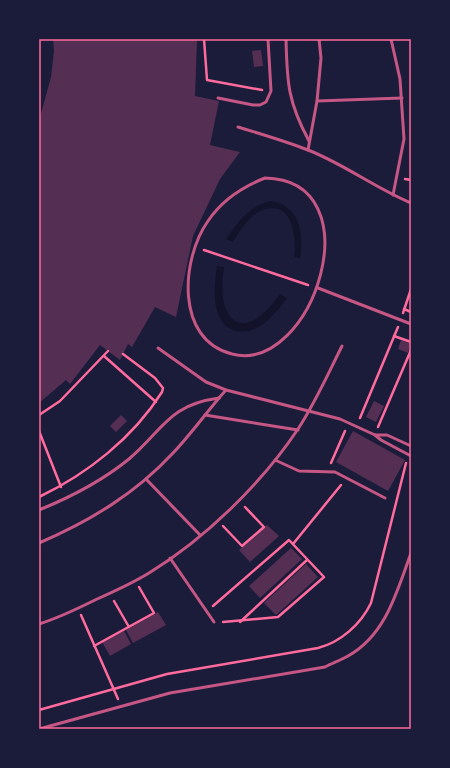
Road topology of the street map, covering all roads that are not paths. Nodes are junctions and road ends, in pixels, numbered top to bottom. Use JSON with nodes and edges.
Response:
{"nodes":[{"id":1,"x":268,"y":39,"type":"edge"},
{"id":2,"x":286,"y":39,"type":"edge"},
{"id":3,"x":320,"y":39,"type":"edge"},
{"id":4,"x":391,"y":39,"type":"edge"},
{"id":5,"x":218,"y":98,"type":"dead end"},
{"id":6,"x":402,"y":98,"type":"junction"},
{"id":7,"x":317,"y":101,"type":"junction"},
{"id":8,"x":238,"y":127,"type":"dead end"},
{"id":9,"x":309,"y":141,"type":"junction"},
{"id":10,"x":308,"y":150,"type":"junction"},
{"id":11,"x":393,"y":195,"type":"junction"},
{"id":12,"x":411,"y":203,"type":"edge"},
{"id":13,"x":318,"y":288,"type":"junction"},
{"id":14,"x":411,"y":324,"type":"edge"},
{"id":15,"x":342,"y":346,"type":"dead end"},
{"id":16,"x":158,"y":348,"type":"dead end"},
{"id":17,"x":226,"y":390,"type":"junction"},
{"id":18,"x":219,"y":398,"type":"junction"},
{"id":19,"x":310,"y":410,"type":"junction"},
{"id":20,"x":205,"y":415,"type":"junction"},
{"id":21,"x":298,"y":430,"type":"junction"},
{"id":22,"x":375,"y":435,"type":"junction"},
{"id":23,"x":411,"y":446,"type":"edge"},
{"id":24,"x":410,"y":455,"type":"edge"},
{"id":25,"x":275,"y":460,"type":"junction"},
{"id":26,"x":146,"y":480,"type":"junction"},
{"id":27,"x":385,"y":498,"type":"dead end"},
{"id":28,"x":39,"y":510,"type":"edge"},
{"id":29,"x":200,"y":535,"type":"junction"},
{"id":30,"x":39,"y":543,"type":"edge"},
{"id":31,"x":411,"y":553,"type":"edge"},
{"id":32,"x":170,"y":558,"type":"junction"},
{"id":33,"x":214,"y":622,"type":"road end"},
{"id":34,"x":39,"y":624,"type":"edge"},
{"id":35,"x":39,"y":729,"type":"edge"}],
"edges":[{"from":1,"to":5,"type":"lane"},
{"from":2,"to":9,"type":"lane"},
{"from":3,"to":7,"type":"lane"},
{"from":4,"to":6,"type":"lane"},
{"from":6,"to":7,"type":"lane"},
{"from":6,"to":11,"type":"lane"},
{"from":7,"to":9,"type":"lane"},
{"from":8,"to":10,"type":"lane"},
{"from":9,"to":10,"type":"lane"},
{"from":10,"to":11,"type":"lane"},
{"from":11,"to":12,"type":"lane"},
{"from":13,"to":13,"type":"lane"},
{"from":13,"to":14,"type":"lane"},
{"from":15,"to":19,"type":"lane"},
{"from":16,"to":17,"type":"lane"},
{"from":17,"to":18,"type":"lane"},
{"from":17,"to":19,"type":"lane"},
{"from":18,"to":20,"type":"lane"},
{"from":18,"to":28,"type":"lane"},
{"from":19,"to":21,"type":"lane"},
{"from":19,"to":22,"type":"lane"},
{"from":20,"to":21,"type":"lane"},
{"from":20,"to":26,"type":"lane"},
{"from":21,"to":25,"type":"lane"},
{"from":22,"to":23,"type":"lane"},
{"from":22,"to":24,"type":"lane"},
{"from":25,"to":27,"type":"lane"},
{"from":25,"to":29,"type":"lane"},
{"from":26,"to":29,"type":"lane"},
{"from":26,"to":30,"type":"lane"},
{"from":29,"to":32,"type":"lane"},
{"from":31,"to":35,"type":"lane"},
{"from":32,"to":33,"type":"lane"},
{"from":32,"to":34,"type":"lane"}]}
